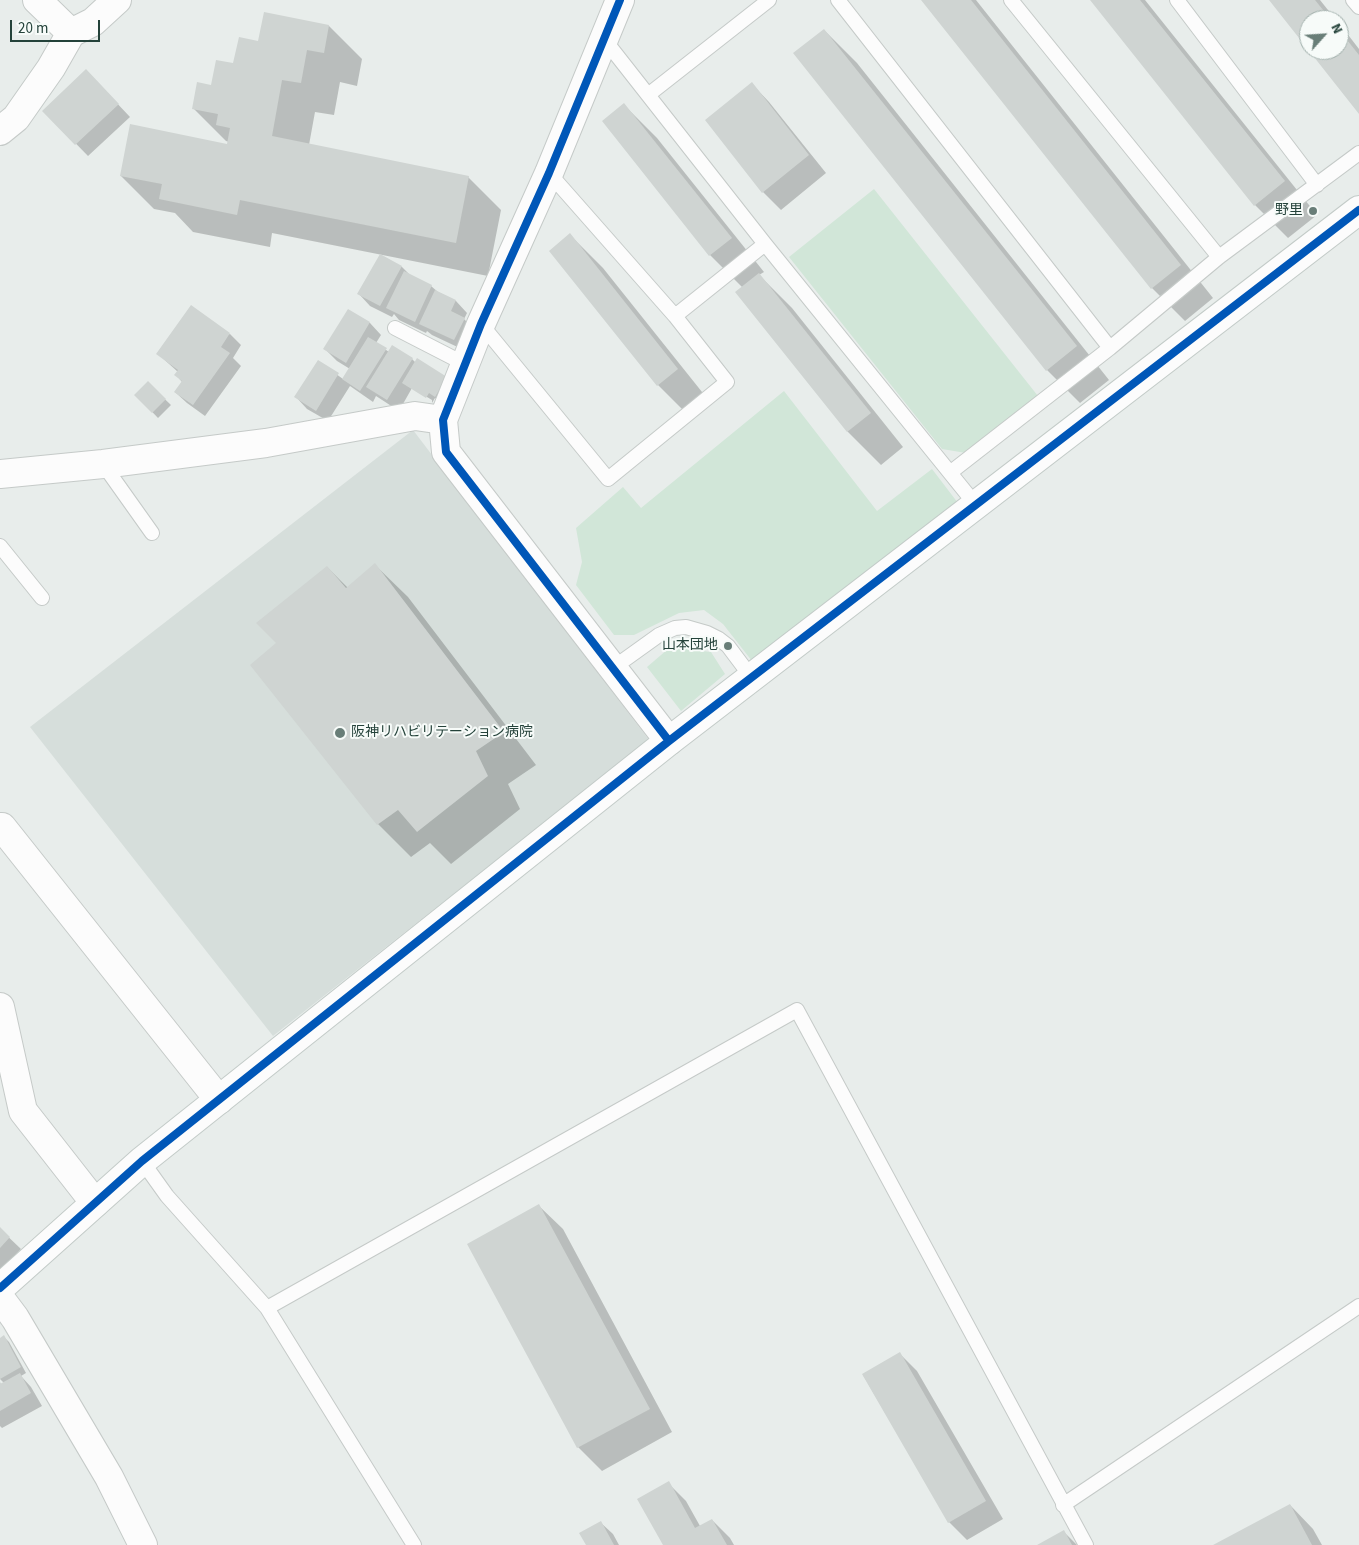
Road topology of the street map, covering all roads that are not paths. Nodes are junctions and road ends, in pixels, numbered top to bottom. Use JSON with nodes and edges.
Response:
{"nodes":[{"id":1,"x":37,"y":0,"type":"edge"},
{"id":2,"x":117,"y":0,"type":"edge"},
{"id":3,"x":620,"y":0,"type":"edge"},
{"id":4,"x":769,"y":0,"type":"edge"},
{"id":5,"x":838,"y":0,"type":"edge"},
{"id":6,"x":1011,"y":0,"type":"edge"},
{"id":7,"x":1177,"y":0,"type":"edge"},
{"id":8,"x":1354,"y":0,"type":"edge"},
{"id":9,"x":1359,"y":7,"type":"edge"},
{"id":10,"x":71,"y":34,"type":"junction"},
{"id":11,"x":604,"y":39,"type":"junction"},
{"id":12,"x":648,"y":95,"type":"junction"},
{"id":13,"x":0,"y":131,"type":"edge"},
{"id":14,"x":1359,"y":153,"type":"edge"},
{"id":15,"x":549,"y":173,"type":"junction"},
{"id":16,"x":1317,"y":185,"type":"junction"},
{"id":17,"x":1359,"y":210,"type":"edge"},
{"id":18,"x":765,"y":244,"type":"junction"},
{"id":19,"x":1219,"y":258,"type":"junction"},
{"id":20,"x":675,"y":316,"type":"junction"},
{"id":21,"x":480,"y":324,"type":"junction"},
{"id":22,"x":395,"y":328,"type":"dead end"},
{"id":23,"x":1110,"y":348,"type":"junction"},
{"id":24,"x":465,"y":364,"type":"junction"},
{"id":25,"x":443,"y":420,"type":"junction"},
{"id":26,"x":103,"y":464,"type":"junction"},
{"id":27,"x":951,"y":472,"type":"junction"},
{"id":28,"x":0,"y":474,"type":"edge"},
{"id":29,"x":976,"y":505,"type":"junction"},
{"id":30,"x":152,"y":533,"type":"dead end"},
{"id":31,"x":0,"y":546,"type":"edge"},
{"id":32,"x":42,"y":598,"type":"dead end"},
{"id":33,"x":613,"y":668,"type":"junction"},
{"id":34,"x":752,"y":678,"type":"junction"},
{"id":35,"x":669,"y":741,"type":"junction"},
{"id":36,"x":0,"y":828,"type":"edge"},
{"id":37,"x":0,"y":1007,"type":"edge"},
{"id":38,"x":219,"y":1100,"type":"junction"},
{"id":39,"x":142,"y":1162,"type":"junction"},
{"id":40,"x":95,"y":1203,"type":"junction"},
{"id":41,"x":0,"y":1288,"type":"edge"},
{"id":42,"x":0,"y":1298,"type":"edge"},
{"id":43,"x":1359,"y":1306,"type":"edge"},
{"id":44,"x":267,"y":1308,"type":"junction"},
{"id":45,"x":1063,"y":1505,"type":"junction"},
{"id":46,"x":143,"y":1545,"type":"edge"},
{"id":47,"x":414,"y":1545,"type":"edge"},
{"id":48,"x":1086,"y":1545,"type":"edge"}],
"edges":[{"from":1,"to":10,"type":"street"},
{"from":2,"to":10,"type":"street"},
{"from":3,"to":11,"type":"street"},
{"from":4,"to":12,"type":"lane"},
{"from":5,"to":23,"type":"lane"},
{"from":6,"to":19,"type":"lane"},
{"from":7,"to":16,"type":"lane"},
{"from":8,"to":9,"type":"lane"},
{"from":10,"to":13,"type":"street"},
{"from":11,"to":12,"type":"lane"},
{"from":11,"to":15,"type":"street"},
{"from":12,"to":18,"type":"lane"},
{"from":14,"to":16,"type":"lane"},
{"from":15,"to":20,"type":"lane"},
{"from":15,"to":21,"type":"street"},
{"from":16,"to":19,"type":"lane"},
{"from":17,"to":29,"type":"street"},
{"from":18,"to":20,"type":"lane"},
{"from":18,"to":27,"type":"lane"},
{"from":19,"to":23,"type":"lane"},
{"from":20,"to":21,"type":"lane"},
{"from":21,"to":24,"type":"street"},
{"from":22,"to":24,"type":"lane"},
{"from":23,"to":27,"type":"lane"},
{"from":24,"to":25,"type":"street"},
{"from":25,"to":26,"type":"street"},
{"from":25,"to":33,"type":"street"},
{"from":26,"to":28,"type":"street"},
{"from":26,"to":30,"type":"lane"},
{"from":27,"to":29,"type":"lane"},
{"from":29,"to":34,"type":"street"},
{"from":31,"to":32,"type":"lane"},
{"from":33,"to":34,"type":"lane"},
{"from":33,"to":35,"type":"street"},
{"from":34,"to":35,"type":"street"},
{"from":35,"to":38,"type":"street"},
{"from":36,"to":38,"type":"street"},
{"from":37,"to":40,"type":"street"},
{"from":38,"to":39,"type":"street"},
{"from":39,"to":40,"type":"street"},
{"from":39,"to":44,"type":"lane"},
{"from":40,"to":41,"type":"street"},
{"from":42,"to":46,"type":"street"},
{"from":43,"to":45,"type":"lane"},
{"from":44,"to":45,"type":"lane"},
{"from":44,"to":47,"type":"lane"},
{"from":45,"to":48,"type":"lane"}]}
